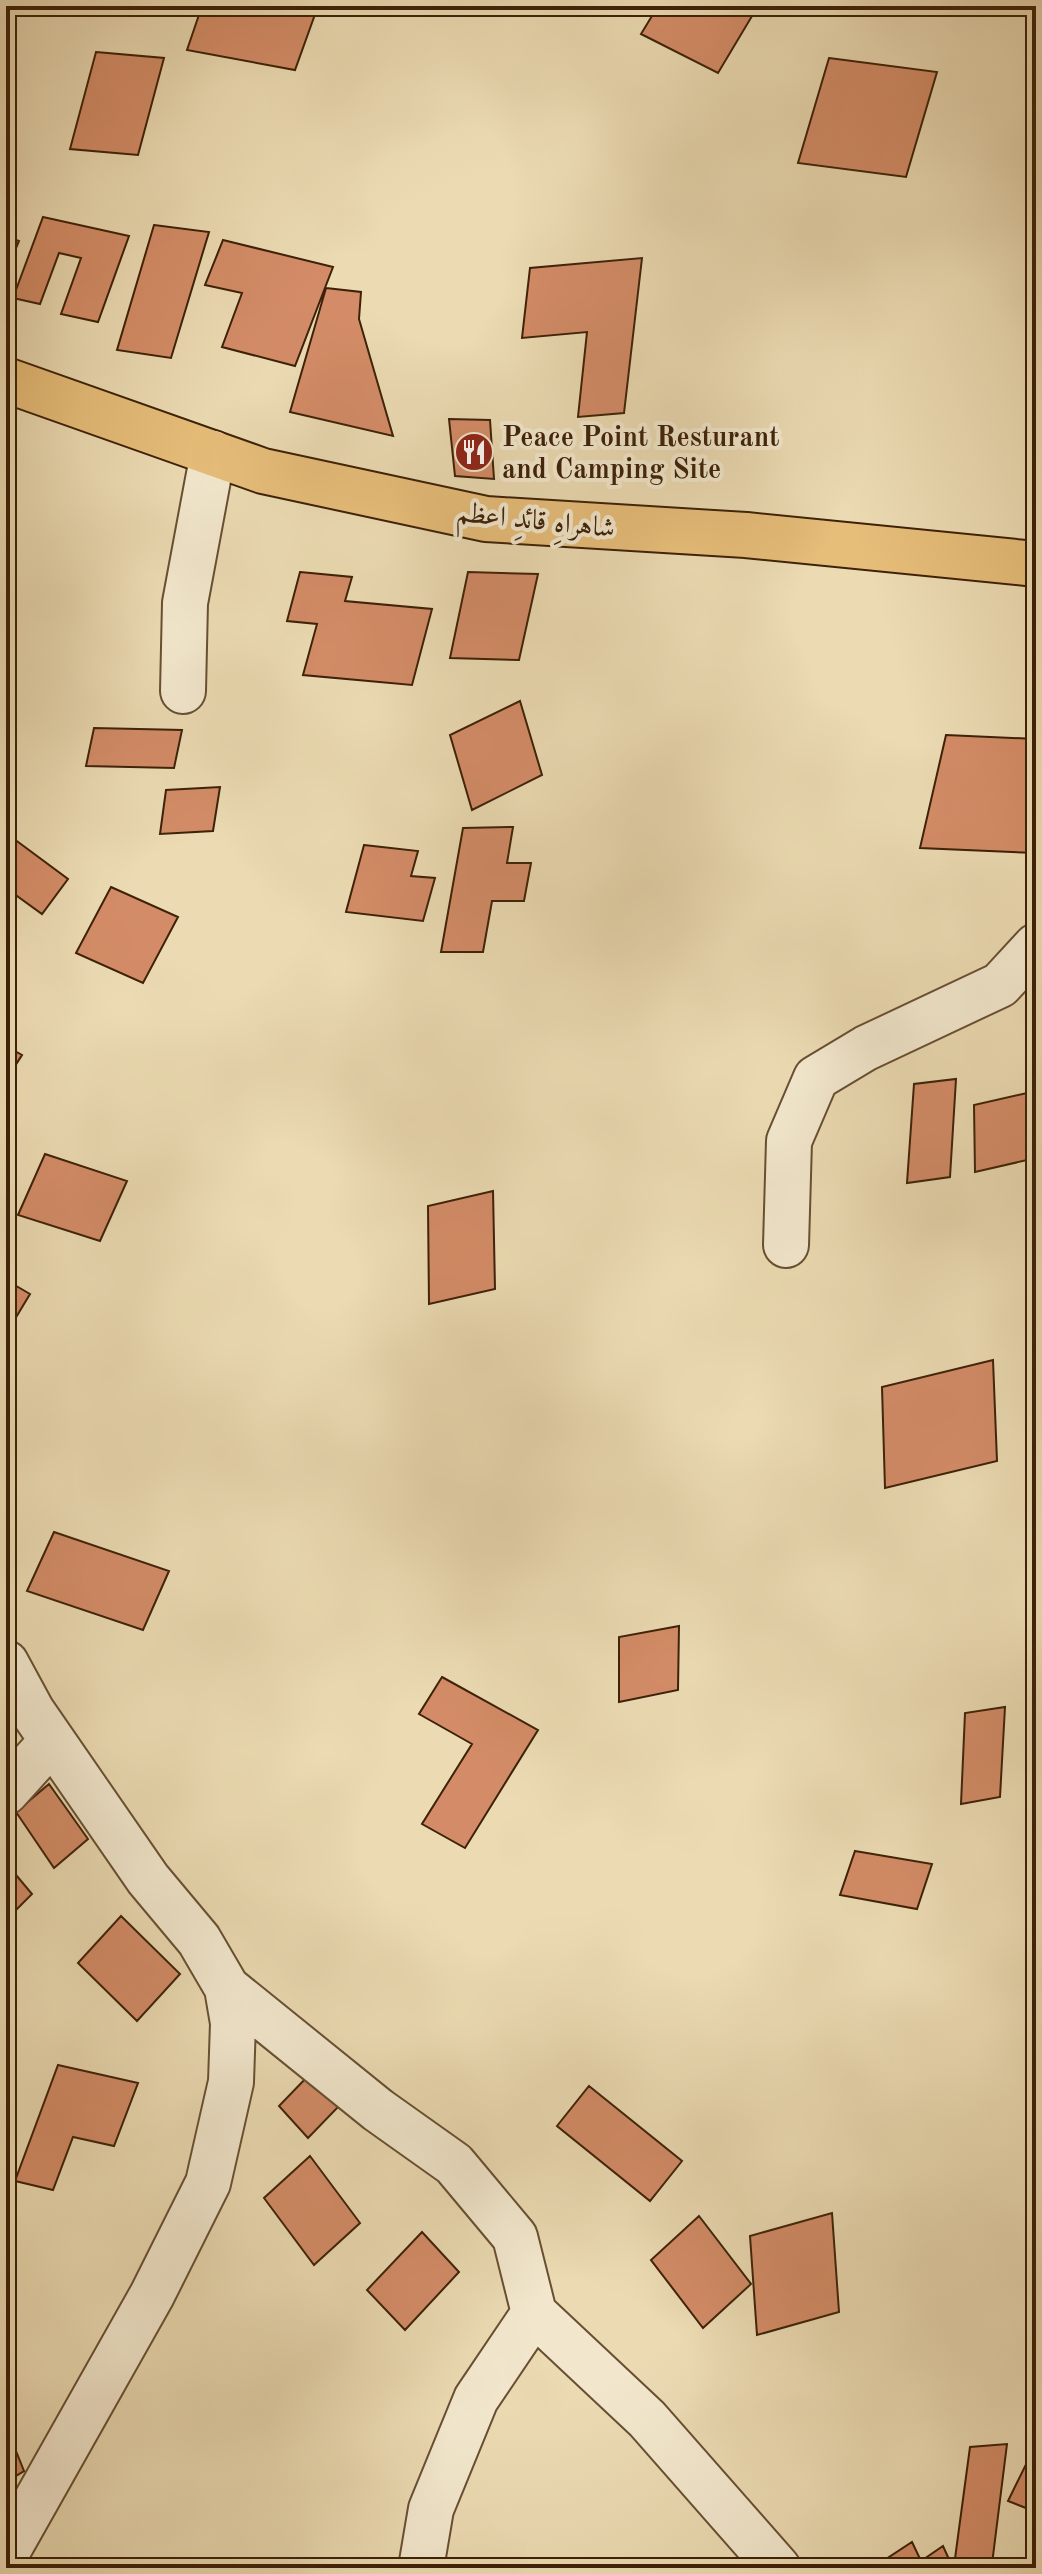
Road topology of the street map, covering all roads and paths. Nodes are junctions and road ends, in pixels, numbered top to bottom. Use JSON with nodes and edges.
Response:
{"nodes":[{"id":1,"x":6,"y":380,"type":"edge"},
{"id":2,"x":213,"y":453,"type":"junction"},
{"id":3,"x":1036,"y":564,"type":"edge"},
{"id":4,"x":183,"y":691,"type":"dead end"},
{"id":5,"x":1036,"y":946,"type":"edge"},
{"id":6,"x":786,"y":1245,"type":"dead end"},
{"id":7,"x":6,"y":1663,"type":"edge"},
{"id":8,"x":52,"y":1741,"type":"junction"},
{"id":9,"x":6,"y":1792,"type":"edge"},
{"id":10,"x":227,"y":1988,"type":"junction"},
{"id":11,"x":534,"y":2313,"type":"junction"},
{"id":12,"x":6,"y":2554,"type":"edge"},
{"id":13,"x":421,"y":2568,"type":"edge"},
{"id":14,"x":778,"y":2568,"type":"edge"}],
"edges":[{"from":1,"to":2,"type":"highway","name":"شاہراہِ قائدِ اعظم"},
{"from":2,"to":3,"type":"highway","name":"شاہراہِ قائدِ اعظم"},
{"from":2,"to":4,"type":"street"},
{"from":5,"to":6,"type":"street"},
{"from":7,"to":8,"type":"street"},
{"from":8,"to":9,"type":"street"},
{"from":8,"to":10,"type":"street"},
{"from":10,"to":11,"type":"street"},
{"from":10,"to":12,"type":"street"},
{"from":11,"to":13,"type":"street"},
{"from":11,"to":14,"type":"street"}]}
